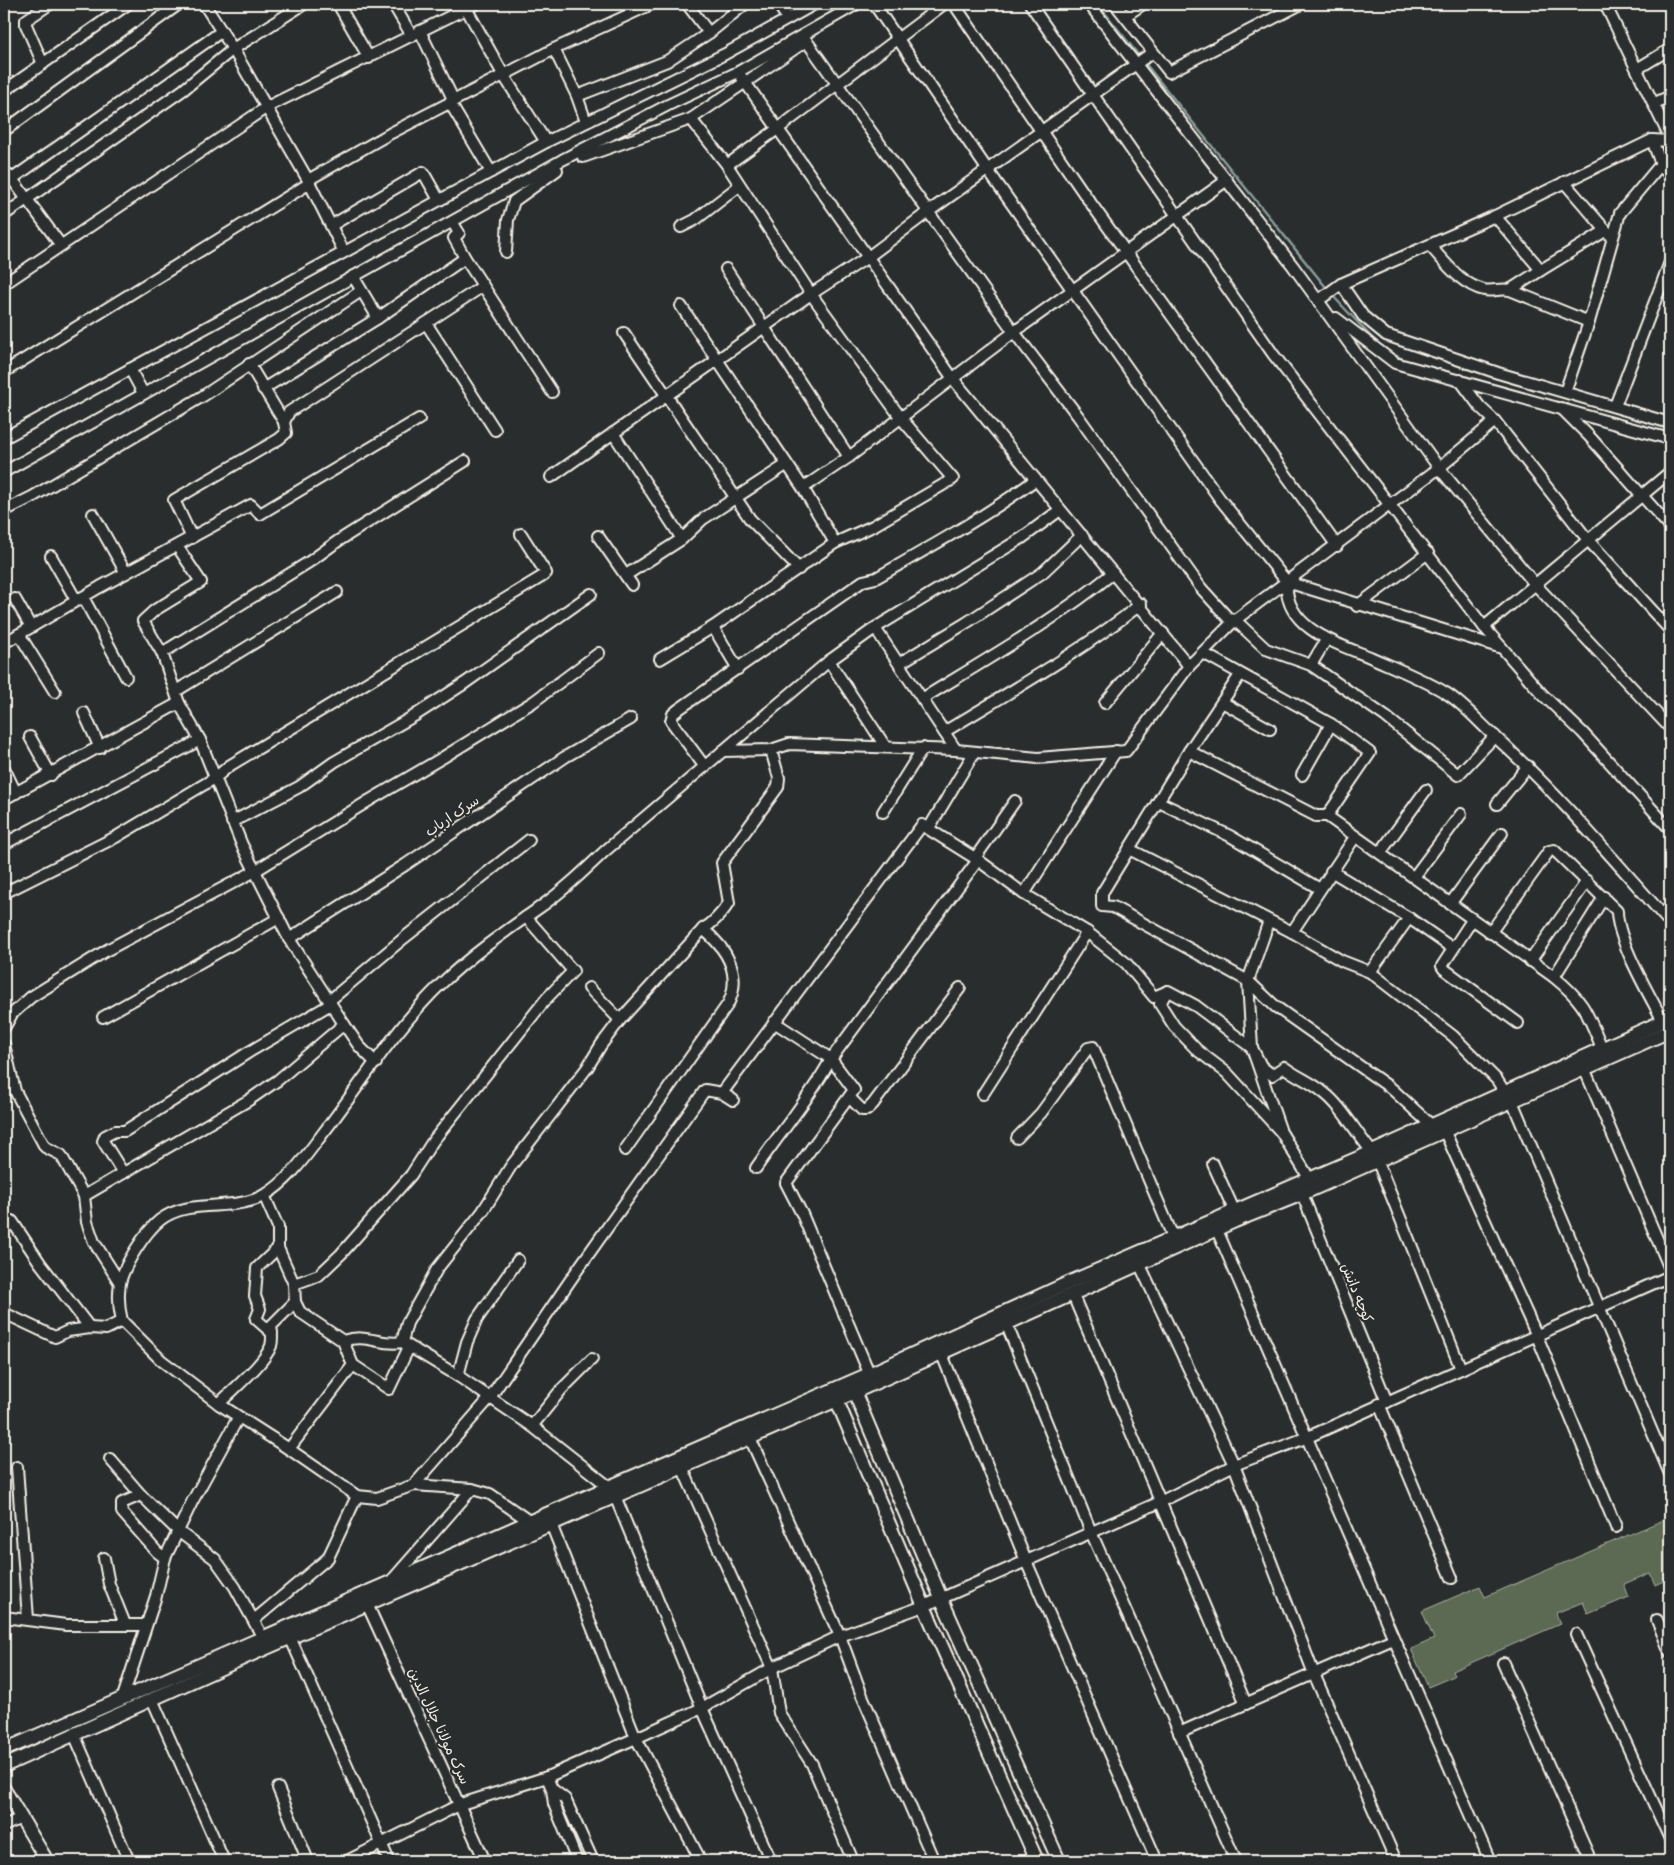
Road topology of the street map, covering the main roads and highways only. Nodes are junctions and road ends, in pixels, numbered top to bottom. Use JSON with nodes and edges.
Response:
{"nodes":[{"id":1,"x":1668,"y":1023,"type":"edge"},
{"id":2,"x":1508,"y":1096,"type":"junction"},
{"id":3,"x":1375,"y":1156,"type":"junction"},
{"id":4,"x":871,"y":1378,"type":"junction"},
{"id":5,"x":852,"y":1386,"type":"junction"},
{"id":6,"x":834,"y":1395,"type":"junction"},
{"id":7,"x":612,"y":1491,"type":"junction"},
{"id":8,"x":395,"y":1584,"type":"junction"},
{"id":9,"x":4,"y":1750,"type":"edge"},
{"id":10,"x":4,"y":1766,"type":"edge"},
{"id":11,"x":4,"y":1789,"type":"edge"},
{"id":12,"x":47,"y":1861,"type":"edge"},
{"id":13,"x":1037,"y":1861,"type":"edge"},
{"id":14,"x":1059,"y":1861,"type":"edge"}],
"edges":[{"from":1,"to":2,"type":"main road"},
{"from":1,"to":2,"type":"main road"},
{"from":2,"to":3,"type":"main road"},
{"from":2,"to":3,"type":"main road"},
{"from":3,"to":4,"type":"main road"},
{"from":3,"to":4,"type":"main road"},
{"from":4,"to":5,"type":"main road"},
{"from":5,"to":6,"type":"main road"},
{"from":5,"to":14,"type":"main road"},
{"from":6,"to":7,"type":"main road"},
{"from":6,"to":7,"type":"main road"},
{"from":6,"to":13,"type":"main road"},
{"from":7,"to":8,"type":"main road"},
{"from":7,"to":8,"type":"main road"},
{"from":8,"to":9,"type":"main road"},
{"from":8,"to":10,"type":"main road"},
{"from":11,"to":12,"type":"main road"}]}
